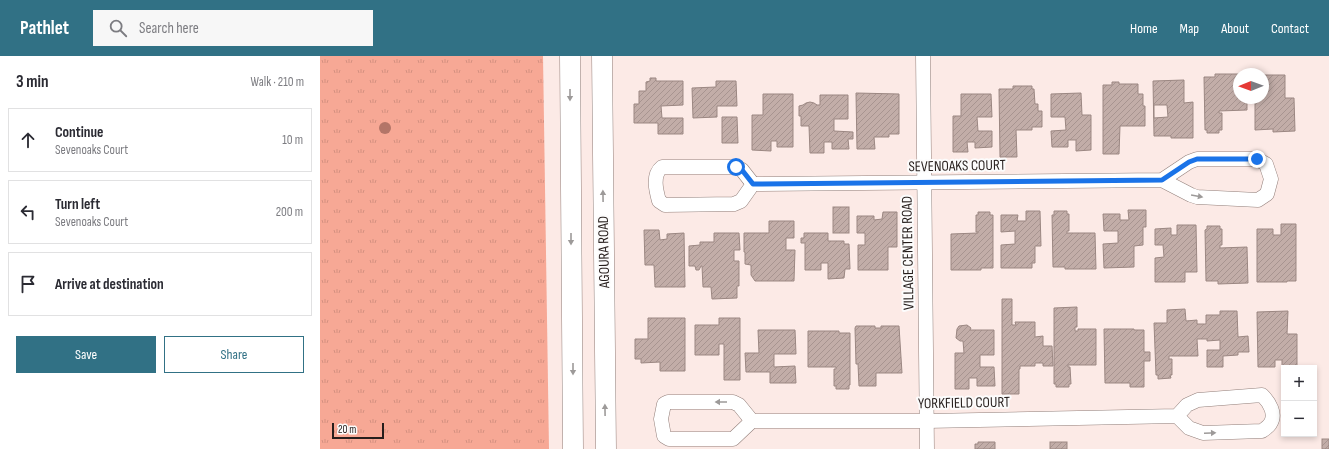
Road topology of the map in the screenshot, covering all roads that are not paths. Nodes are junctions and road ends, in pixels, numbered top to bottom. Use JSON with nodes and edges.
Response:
{"nodes":[{"id":1,"x":570,"y":56,"type":"edge"},
{"id":2,"x":602,"y":56,"type":"edge"},
{"id":3,"x":923,"y":56,"type":"edge"},
{"id":4,"x":1162,"y":180,"type":"junction"},
{"id":5,"x":925,"y":183,"type":"junction"},
{"id":6,"x":753,"y":184,"type":"junction"},
{"id":7,"x":1177,"y":416,"type":"junction"},
{"id":8,"x":752,"y":421,"type":"junction"},
{"id":9,"x":927,"y":421,"type":"junction"},
{"id":10,"x":573,"y":449,"type":"edge"},
{"id":11,"x":606,"y":449,"type":"edge"},
{"id":12,"x":927,"y":449,"type":"edge"}],
"edges":[{"from":1,"to":10,"type":"main road","one_way":true},
{"from":11,"to":2,"type":"main road","name":"AGOURA ROAD","one_way":true},
{"from":3,"to":5,"type":"street","name":"VILLAGE CENTER ROAD"},
{"from":4,"to":4,"type":"street","name":"SEVENOAKS COURT","one_way":true},
{"from":4,"to":5,"type":"street","name":"SEVENOAKS COURT"},
{"from":5,"to":6,"type":"street","name":"SEVENOAKS COURT"},
{"from":5,"to":9,"type":"street","name":"VILLAGE CENTER ROAD"},
{"from":6,"to":6,"type":"street"},
{"from":7,"to":7,"type":"street","one_way":true},
{"from":7,"to":9,"type":"street","name":"YORKFIELD COURT"},
{"from":8,"to":8,"type":"street","one_way":true},
{"from":8,"to":9,"type":"street","name":"YORKFIELD COURT"},
{"from":9,"to":12,"type":"street","name":"VILLAGE CENTER ROAD"}]}
